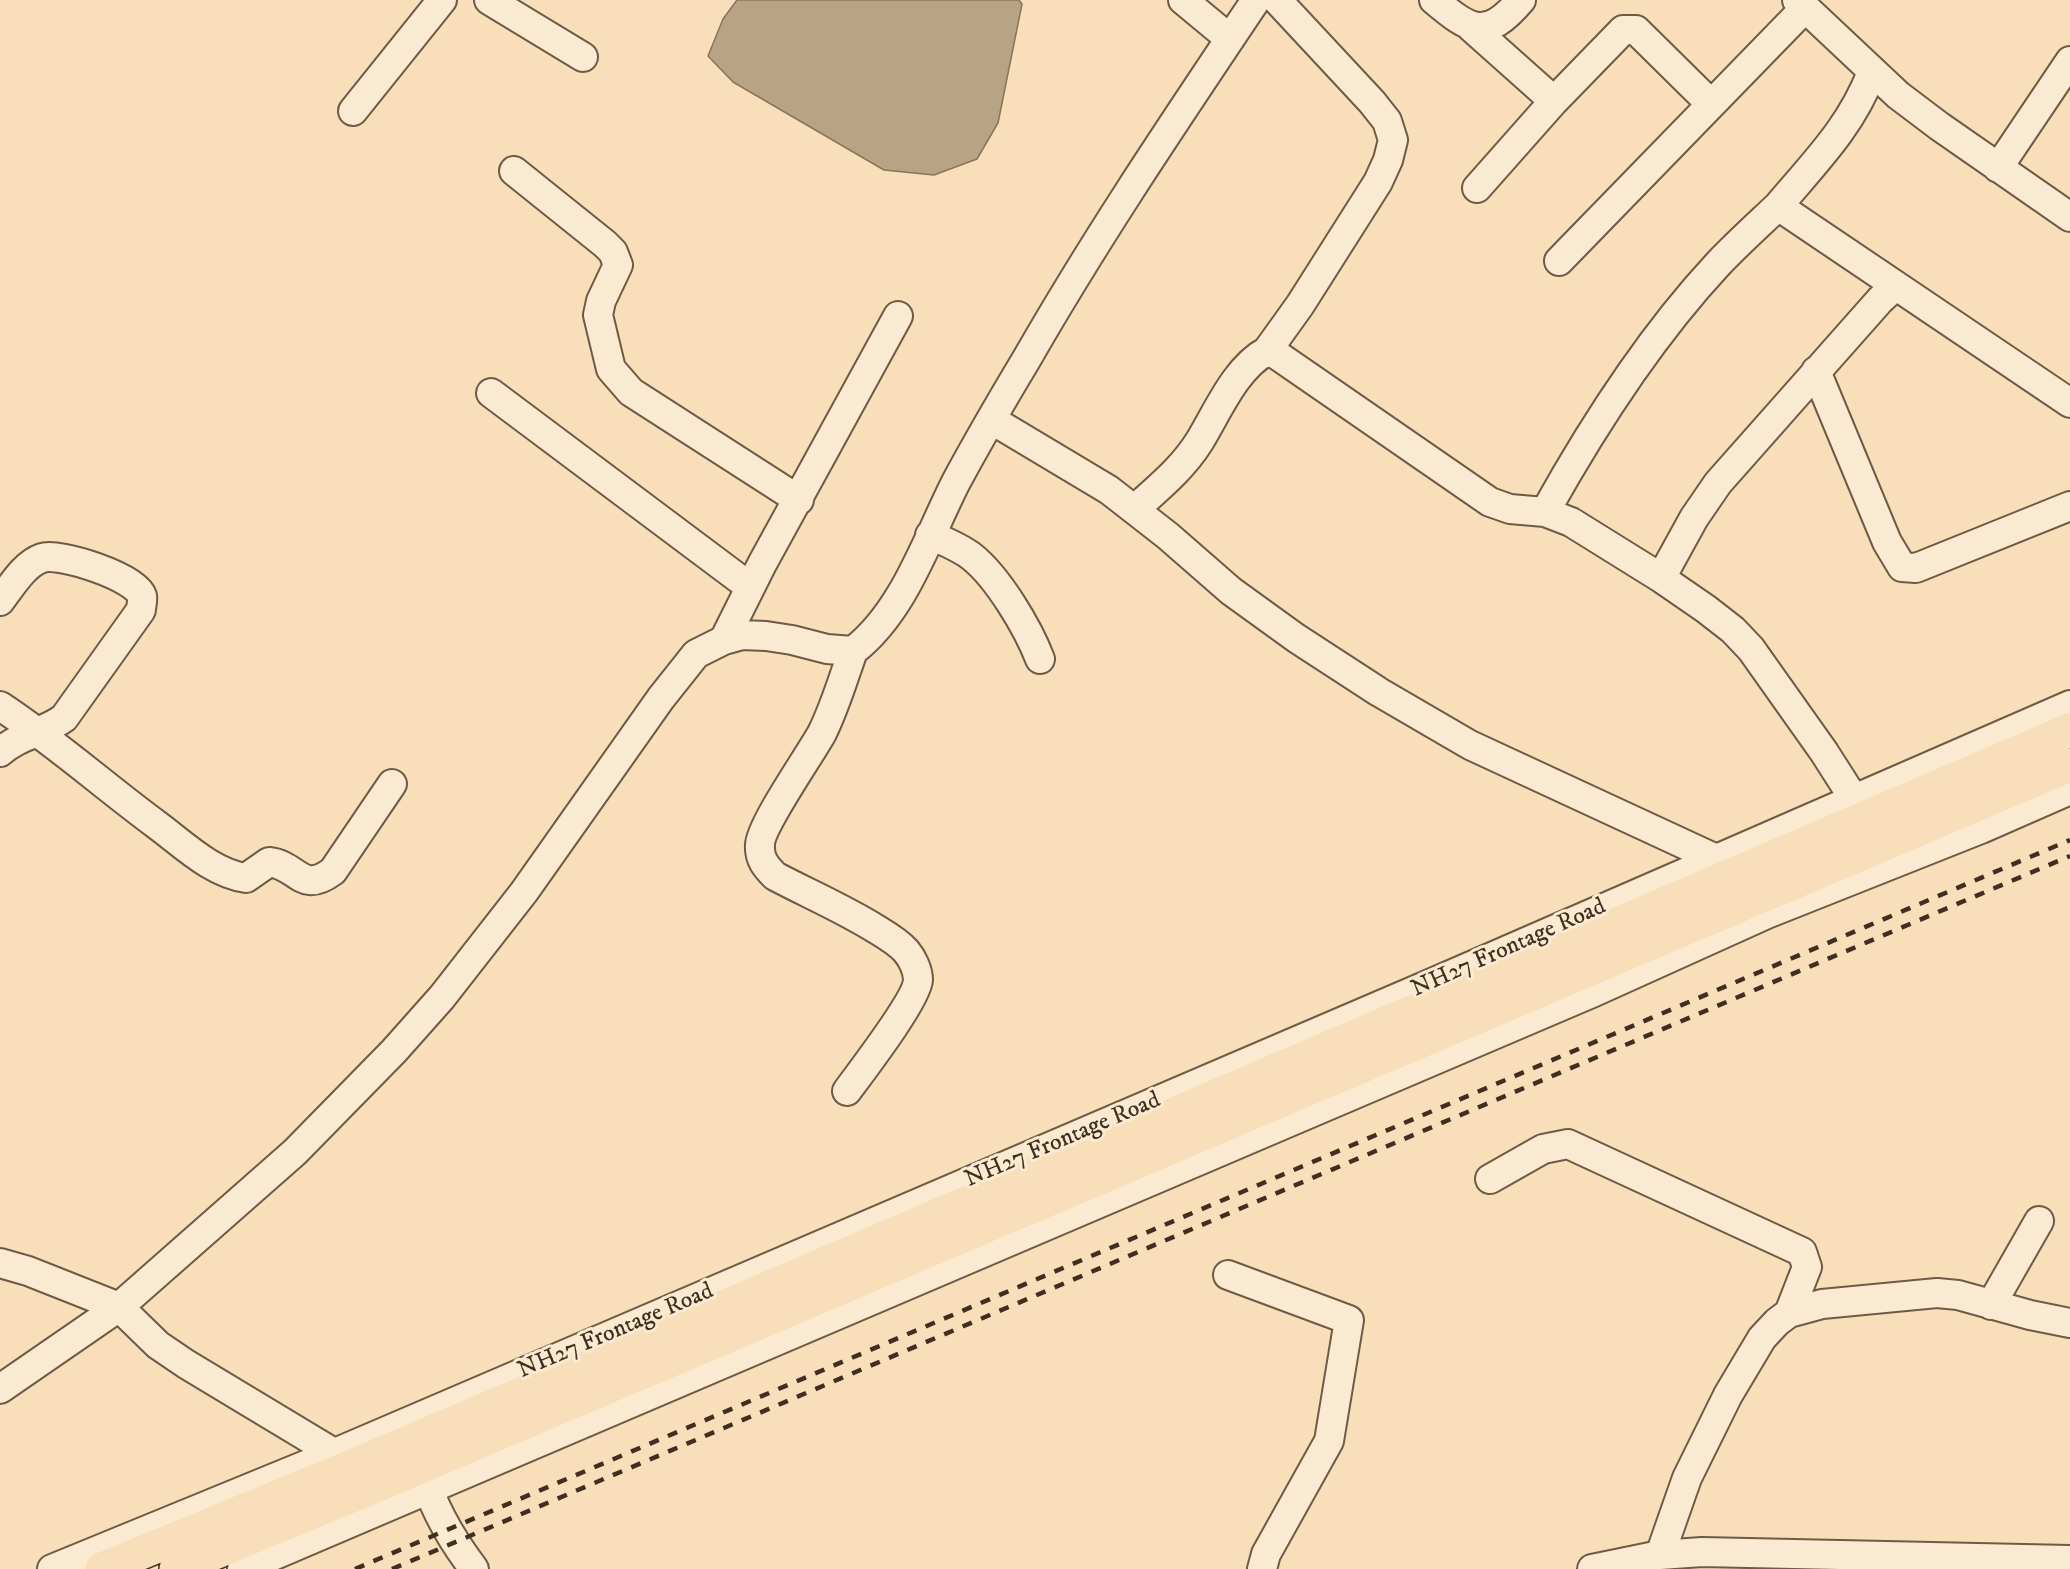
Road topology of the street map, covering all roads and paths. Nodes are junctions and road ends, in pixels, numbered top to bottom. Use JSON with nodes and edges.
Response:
{"nodes":[{"id":1,"x":442,"y":0,"type":"edge"},
{"id":2,"x":489,"y":0,"type":"edge"},
{"id":3,"x":1183,"y":0,"type":"edge"},
{"id":4,"x":1256,"y":0,"type":"edge"},
{"id":5,"x":1277,"y":0,"type":"edge"},
{"id":6,"x":1434,"y":0,"type":"edge"},
{"id":7,"x":1521,"y":0,"type":"edge"},
{"id":8,"x":1801,"y":4,"type":"edge"},
{"id":9,"x":1471,"y":27,"type":"junction"},
{"id":10,"x":1230,"y":39,"type":"junction"},
{"id":11,"x":583,"y":57,"type":"dead end"},
{"id":12,"x":2070,"y":61,"type":"edge"},
{"id":13,"x":1872,"y":72,"type":"junction"},
{"id":14,"x":1554,"y":101,"type":"junction"},
{"id":15,"x":1711,"y":104,"type":"junction"},
{"id":16,"x":352,"y":111,"type":"dead end"},
{"id":17,"x":1998,"y":168,"type":"junction"},
{"id":18,"x":514,"y":171,"type":"dead end"},
{"id":19,"x":1476,"y":188,"type":"dead end"},
{"id":20,"x":1778,"y":206,"type":"junction"},
{"id":21,"x":2070,"y":217,"type":"edge"},
{"id":22,"x":1559,"y":261,"type":"dead end"},
{"id":23,"x":1895,"y":286,"type":"junction"},
{"id":24,"x":898,"y":316,"type":"dead end"},
{"id":25,"x":1267,"y":351,"type":"junction"},
{"id":26,"x":1816,"y":371,"type":"junction"},
{"id":27,"x":491,"y":393,"type":"dead end"},
{"id":28,"x":2070,"y":404,"type":"edge"},
{"id":29,"x":992,"y":420,"type":"junction"},
{"id":30,"x":799,"y":500,"type":"junction"},
{"id":31,"x":2070,"y":506,"type":"edge"},
{"id":32,"x":1135,"y":508,"type":"junction"},
{"id":33,"x":1545,"y":512,"type":"junction"},
{"id":34,"x":930,"y":535,"type":"junction"},
{"id":35,"x":1661,"y":578,"type":"junction"},
{"id":36,"x":750,"y":587,"type":"junction"},
{"id":37,"x":0,"y":601,"type":"edge"},
{"id":38,"x":724,"y":640,"type":"junction"},
{"id":39,"x":852,"y":651,"type":"junction"},
{"id":40,"x":1040,"y":659,"type":"dead end"},
{"id":41,"x":2070,"y":705,"type":"edge"},
{"id":42,"x":0,"y":706,"type":"edge"},
{"id":43,"x":2070,"y":730,"type":"edge"},
{"id":44,"x":39,"y":732,"type":"junction"},
{"id":45,"x":0,"y":752,"type":"edge"},
{"id":46,"x":2070,"y":765,"type":"edge"},
{"id":47,"x":392,"y":784,"type":"dead end"},
{"id":48,"x":2070,"y":790,"type":"edge"},
{"id":49,"x":1854,"y":799,"type":"junction"},
{"id":50,"x":1714,"y":858,"type":"junction"},
{"id":51,"x":847,"y":1091,"type":"dead end"},
{"id":52,"x":1490,"y":1179,"type":"dead end"},
{"id":53,"x":2039,"y":1221,"type":"dead end"},
{"id":54,"x":0,"y":1263,"type":"edge"},
{"id":55,"x":1228,"y":1275,"type":"dead end"},
{"id":56,"x":1991,"y":1305,"type":"junction"},
{"id":57,"x":119,"y":1307,"type":"junction"},
{"id":58,"x":1790,"y":1314,"type":"junction"},
{"id":59,"x":2070,"y":1323,"type":"edge"},
{"id":60,"x":0,"y":1389,"type":"edge"},
{"id":61,"x":362,"y":1464,"type":"junction"},
{"id":62,"x":424,"y":1478,"type":"junction"},
{"id":63,"x":1660,"y":1556,"type":"junction"},
{"id":64,"x":2070,"y":1560,"type":"edge"},
{"id":65,"x":52,"y":1569,"type":"edge"},
{"id":66,"x":102,"y":1569,"type":"edge"},
{"id":67,"x":176,"y":1569,"type":"edge"},
{"id":68,"x":242,"y":1569,"type":"edge"},
{"id":69,"x":474,"y":1569,"type":"edge"},
{"id":70,"x":1262,"y":1569,"type":"edge"},
{"id":71,"x":1592,"y":1569,"type":"edge"}],
"edges":[{"from":1,"to":16,"type":"street"},
{"from":2,"to":11,"type":"street"},
{"from":3,"to":10,"type":"street"},
{"from":4,"to":10,"type":"street"},
{"from":5,"to":25,"type":"street"},
{"from":6,"to":9,"type":"street"},
{"from":7,"to":9,"type":"street"},
{"from":8,"to":13,"type":"street"},
{"from":8,"to":15,"type":"street"},
{"from":9,"to":14,"type":"street"},
{"from":10,"to":29,"type":"street"},
{"from":12,"to":17,"type":"street"},
{"from":13,"to":17,"type":"street"},
{"from":13,"to":20,"type":"street"},
{"from":14,"to":15,"type":"street"},
{"from":14,"to":19,"type":"street"},
{"from":15,"to":22,"type":"street"},
{"from":17,"to":21,"type":"street"},
{"from":18,"to":30,"type":"street"},
{"from":20,"to":23,"type":"street"},
{"from":20,"to":33,"type":"street"},
{"from":23,"to":26,"type":"street"},
{"from":23,"to":28,"type":"street"},
{"from":24,"to":30,"type":"street"},
{"from":25,"to":32,"type":"street"},
{"from":25,"to":33,"type":"street"},
{"from":26,"to":31,"type":"street"},
{"from":26,"to":35,"type":"street"},
{"from":27,"to":36,"type":"street"},
{"from":29,"to":32,"type":"street"},
{"from":29,"to":34,"type":"street"},
{"from":30,"to":36,"type":"street"},
{"from":32,"to":50,"type":"street"},
{"from":33,"to":35,"type":"street"},
{"from":34,"to":39,"type":"street"},
{"from":34,"to":40,"type":"street"},
{"from":35,"to":49,"type":"street"},
{"from":36,"to":38,"type":"street"},
{"from":37,"to":44,"type":"street"},
{"from":38,"to":39,"type":"street"},
{"from":38,"to":57,"type":"street"},
{"from":39,"to":51,"type":"street"},
{"from":41,"to":49,"type":"street","name":"NH27 Frontage Road"},
{"from":42,"to":44,"type":"street"},
{"from":43,"to":61,"type":"highway"},
{"from":44,"to":45,"type":"street"},
{"from":44,"to":47,"type":"street"},
{"from":46,"to":62,"type":"highway"},
{"from":48,"to":62,"type":"street"},
{"from":49,"to":50,"type":"street","name":"NH27 Frontage Road"},
{"from":50,"to":61,"type":"street","name":"NH27 Frontage Road"},
{"from":52,"to":58,"type":"street"},
{"from":53,"to":56,"type":"street"},
{"from":54,"to":57,"type":"street"},
{"from":55,"to":70,"type":"street"},
{"from":56,"to":58,"type":"street"},
{"from":56,"to":59,"type":"street"},
{"from":57,"to":60,"type":"street"},
{"from":57,"to":61,"type":"street"},
{"from":58,"to":63,"type":"street"},
{"from":61,"to":62,"type":"highway"},
{"from":61,"to":65,"type":"street","name":"NH27 Frontage Road"},
{"from":61,"to":66,"type":"highway"},
{"from":61,"to":67,"type":"highway"},
{"from":62,"to":68,"type":"street"},
{"from":62,"to":69,"type":"street"},
{"from":63,"to":64,"type":"street"},
{"from":63,"to":71,"type":"street"}]}
